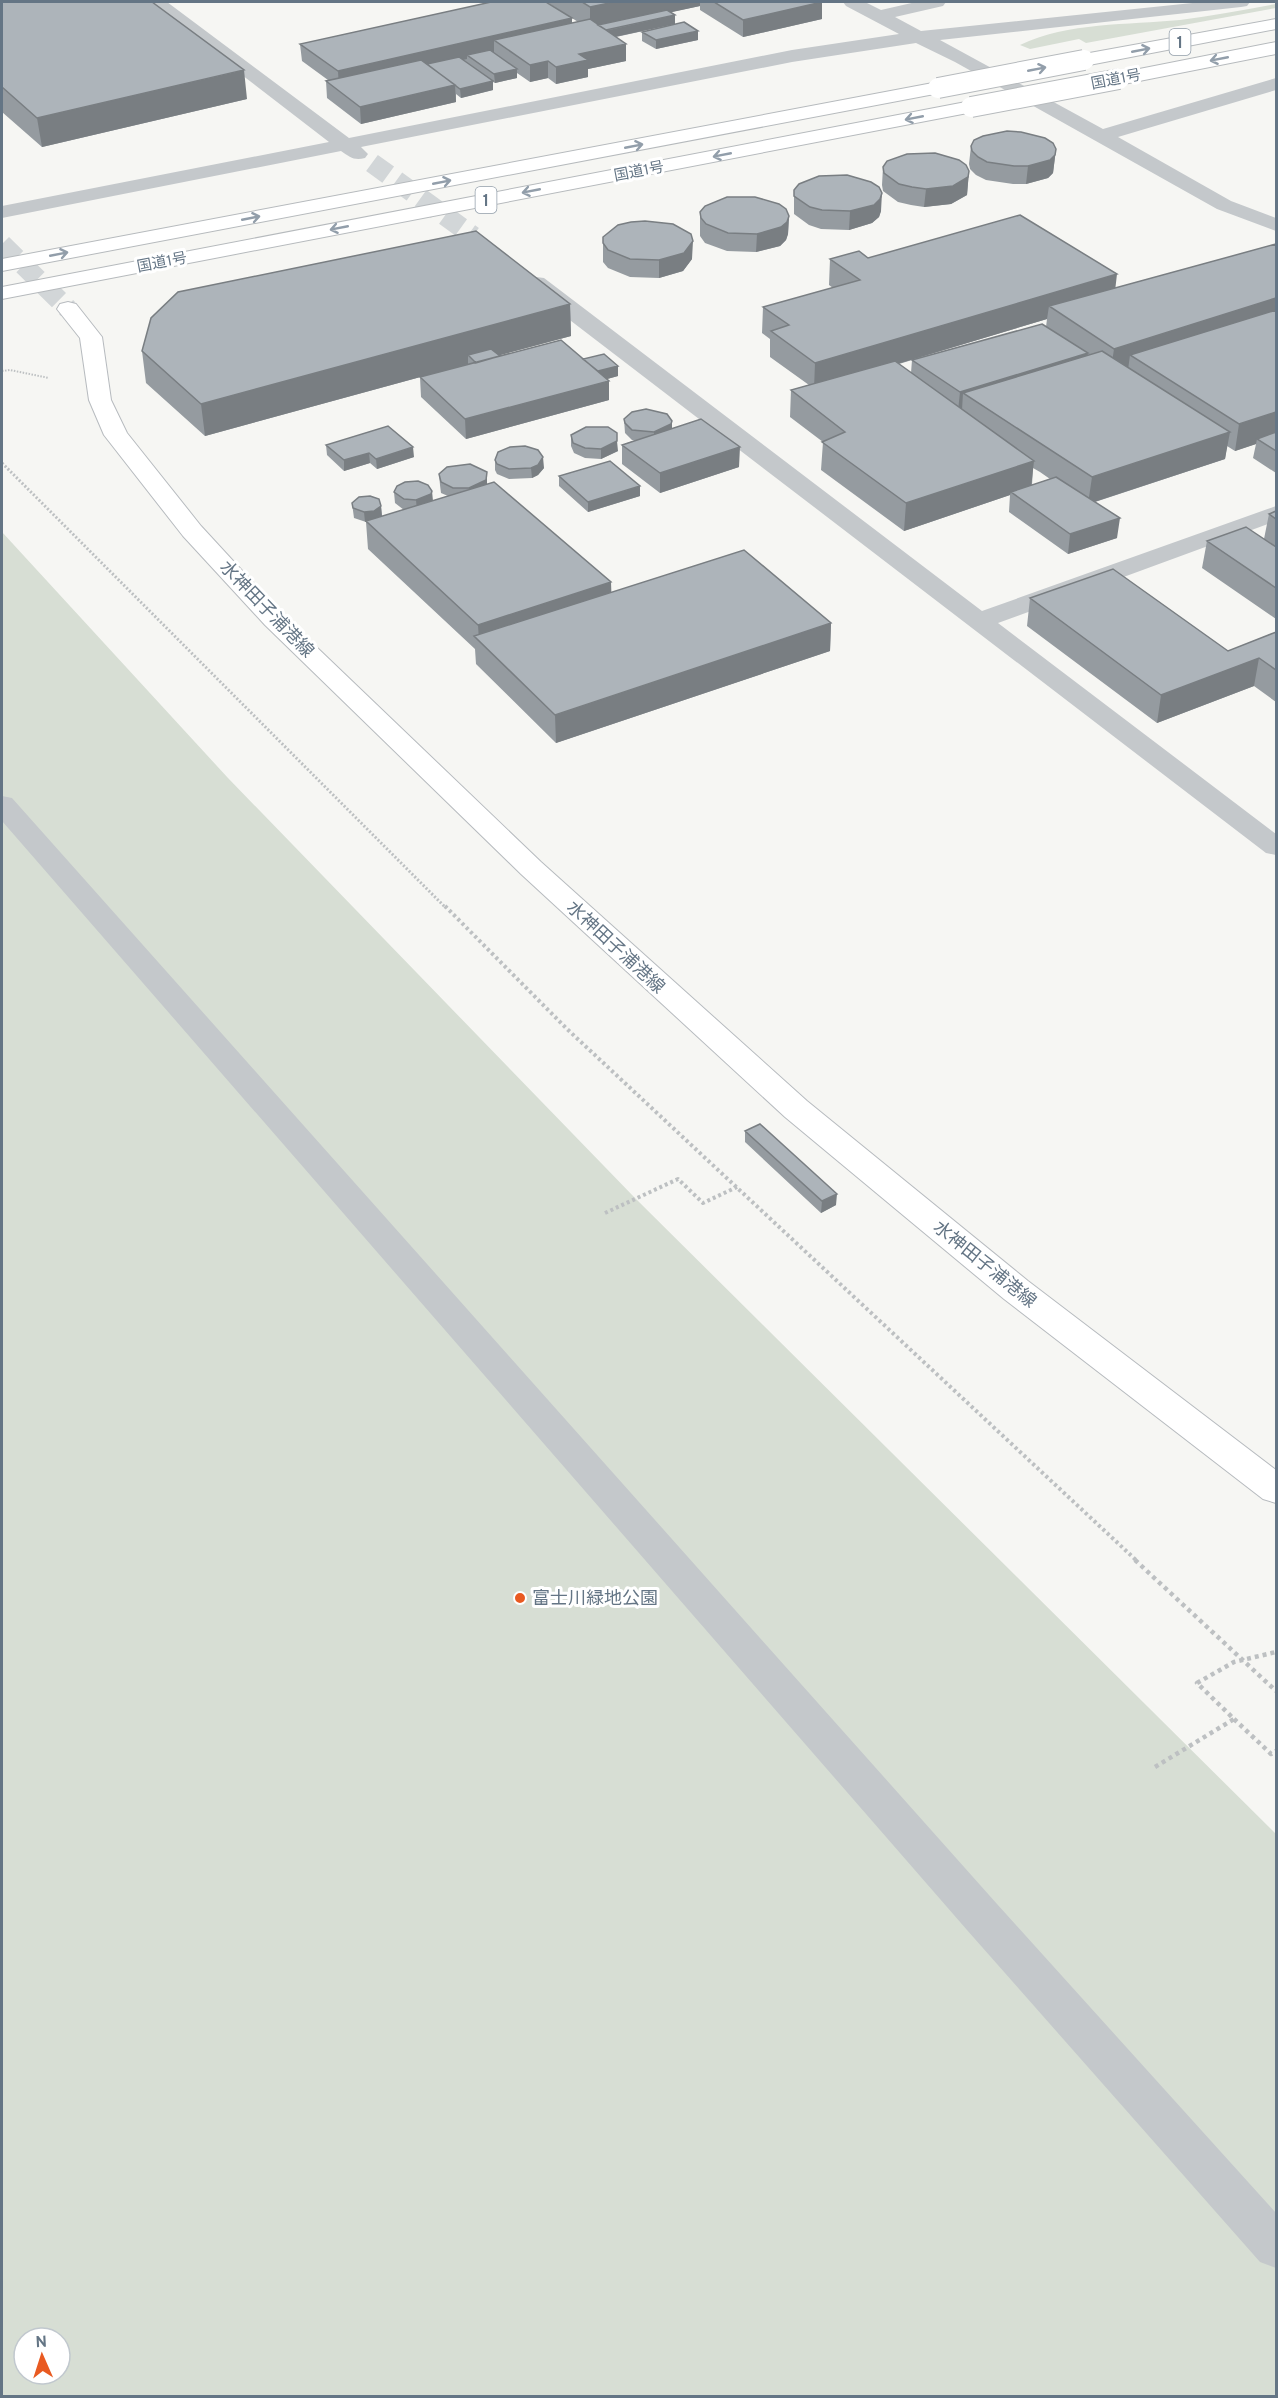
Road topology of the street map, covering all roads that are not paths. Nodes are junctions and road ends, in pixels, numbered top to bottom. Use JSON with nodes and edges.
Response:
{"nodes":[{"id":1,"x":156,"y":2,"type":"edge"},
{"id":2,"x":852,"y":2,"type":"edge"},
{"id":3,"x":937,"y":2,"type":"edge"},
{"id":4,"x":1241,"y":2,"type":"edge"},
{"id":5,"x":878,"y":16,"type":"junction"},
{"id":6,"x":1276,"y":24,"type":"edge"},
{"id":7,"x":918,"y":37,"type":"junction"},
{"id":8,"x":1276,"y":48,"type":"edge"},
{"id":9,"x":1276,"y":84,"type":"edge"},
{"id":10,"x":1101,"y":136,"type":"junction"},
{"id":11,"x":347,"y":146,"type":"junction"},
{"id":12,"x":372,"y":163,"type":"tunnel mouth"},
{"id":13,"x":2,"y":212,"type":"edge"},
{"id":14,"x":1276,"y":225,"type":"edge"},
{"id":15,"x":2,"y":265,"type":"edge"},
{"id":16,"x":522,"y":272,"type":"edge"},
{"id":17,"x":2,"y":293,"type":"edge"},
{"id":18,"x":68,"y":309,"type":"tunnel mouth"},
{"id":19,"x":1276,"y":513,"type":"edge"},
{"id":20,"x":978,"y":621,"type":"junction"},
{"id":21,"x":2,"y":804,"type":"edge"},
{"id":22,"x":1276,"y":847,"type":"edge"},
{"id":23,"x":1276,"y":1489,"type":"edge"},
{"id":24,"x":1276,"y":2246,"type":"edge"}],
"edges":[{"from":1,"to":11,"type":"street"},
{"from":2,"to":5,"type":"street"},
{"from":3,"to":5,"type":"street"},
{"from":4,"to":7,"type":"street"},
{"from":5,"to":7,"type":"street"},
{"from":15,"to":6,"type":"main road","name":"国道1号","number":"1","one_way":true,"bridge":true},
{"from":7,"to":10,"type":"street"},
{"from":7,"to":11,"type":"street"},
{"from":8,"to":17,"type":"main road","name":"国道1号","number":"1","one_way":true,"bridge":true},
{"from":9,"to":10,"type":"street"},
{"from":10,"to":14,"type":"street"},
{"from":11,"to":12,"type":"street"},
{"from":11,"to":13,"type":"street"},
{"from":16,"to":20,"type":"street"},
{"from":18,"to":23,"type":"main road","name":"水神田子浦港線"},
{"from":19,"to":20,"type":"street"},
{"from":20,"to":22,"type":"street"},
{"from":21,"to":24,"type":"street"}]}
